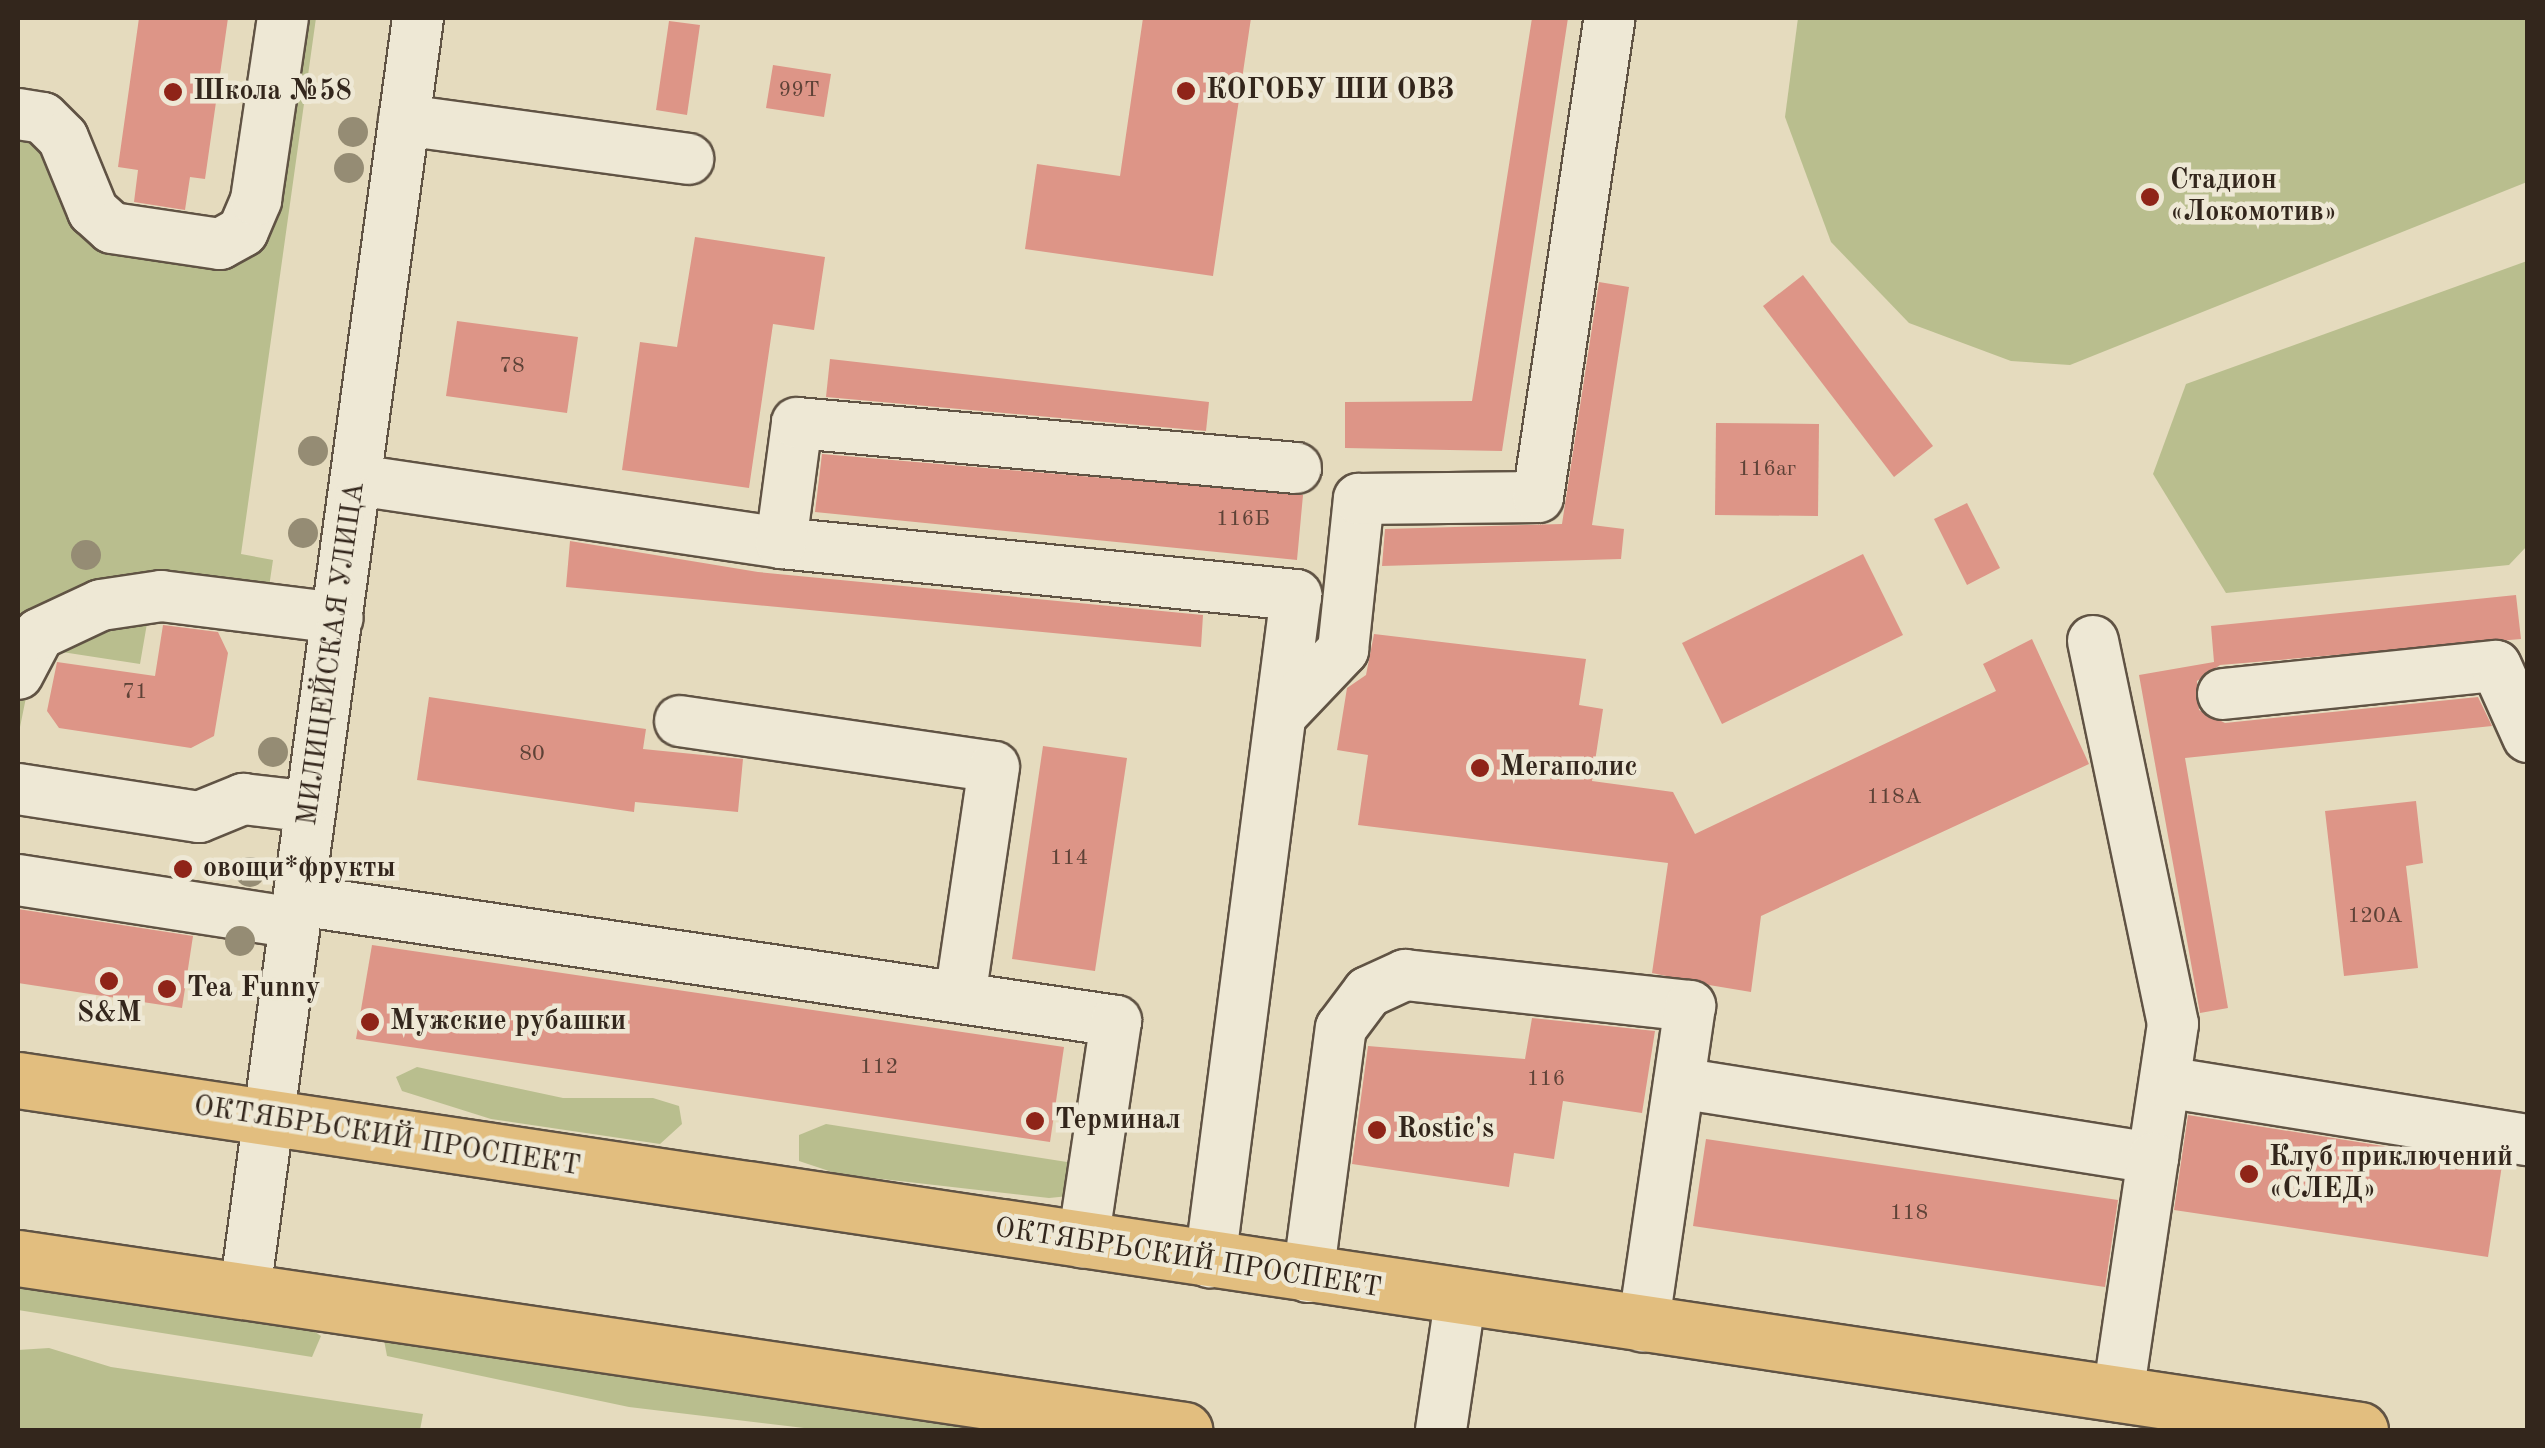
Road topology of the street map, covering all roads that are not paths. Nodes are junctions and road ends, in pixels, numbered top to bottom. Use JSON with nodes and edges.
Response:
{"nodes":[{"id":1,"x":282,"y":18,"type":"edge"},
{"id":2,"x":418,"y":18,"type":"edge"},
{"id":3,"x":1610,"y":18,"type":"edge"},
{"id":4,"x":18,"y":114,"type":"edge"},
{"id":5,"x":404,"y":120,"type":"junction"},
{"id":6,"x":688,"y":159,"type":"dead end"},
{"id":7,"x":1296,"y":468,"type":"dead end"},
{"id":8,"x":356,"y":480,"type":"junction"},
{"id":9,"x":782,"y":543,"type":"junction"},
{"id":10,"x":338,"y":618,"type":"junction"},
{"id":11,"x":2093,"y":641,"type":"dead end"},
{"id":12,"x":18,"y":674,"type":"edge"},
{"id":13,"x":2224,"y":694,"type":"dead end"},
{"id":14,"x":1284,"y":712,"type":"junction"},
{"id":15,"x":680,"y":720,"type":"dead end"},
{"id":16,"x":2528,"y":737,"type":"edge"},
{"id":17,"x":18,"y":789,"type":"edge"},
{"id":18,"x":311,"y":806,"type":"junction"},
{"id":19,"x":18,"y":880,"type":"edge"},
{"id":20,"x":297,"y":912,"type":"junction"},
{"id":21,"x":960,"y":998,"type":"junction"},
{"id":22,"x":18,"y":1080,"type":"edge"},
{"id":23,"x":1679,"y":1082,"type":"junction"},
{"id":24,"x":2164,"y":1082,"type":"junction"},
{"id":25,"x":268,"y":1118,"type":"junction"},
{"id":26,"x":2528,"y":1140,"type":"edge"},
{"id":27,"x":2153,"y":1158,"type":"junction"},
{"id":28,"x":1083,"y":1243,"type":"junction"},
{"id":29,"x":18,"y":1258,"type":"edge"},
{"id":30,"x":1210,"y":1262,"type":"junction"},
{"id":31,"x":1308,"y":1278,"type":"junction"},
{"id":32,"x":245,"y":1291,"type":"junction"},
{"id":33,"x":1460,"y":1301,"type":"junction"},
{"id":34,"x":1643,"y":1327,"type":"junction"},
{"id":35,"x":2118,"y":1396,"type":"junction"},
{"id":36,"x":1184,"y":1430,"type":"edge"},
{"id":37,"x":1441,"y":1430,"type":"edge"},
{"id":38,"x":2360,"y":1430,"type":"edge"}],
"edges":[{"from":1,"to":4,"type":"street"},
{"from":2,"to":5,"type":"street","name":"МИЛИЦЕЙСКАЯ УЛИЦА"},
{"from":3,"to":14,"type":"street"},
{"from":5,"to":6,"type":"street"},
{"from":5,"to":8,"type":"street","name":"МИЛИЦЕЙСКАЯ УЛИЦА"},
{"from":7,"to":9,"type":"street"},
{"from":8,"to":9,"type":"street"},
{"from":8,"to":10,"type":"street","name":"МИЛИЦЕЙСКАЯ УЛИЦА"},
{"from":9,"to":14,"type":"street"},
{"from":10,"to":12,"type":"street"},
{"from":10,"to":18,"type":"street","name":"МИЛИЦЕЙСКАЯ УЛИЦА"},
{"from":11,"to":24,"type":"street"},
{"from":13,"to":16,"type":"street"},
{"from":14,"to":30,"type":"street"},
{"from":15,"to":21,"type":"street"},
{"from":17,"to":18,"type":"street"},
{"from":18,"to":20,"type":"street","name":"МИЛИЦЕЙСКАЯ УЛИЦА"},
{"from":19,"to":20,"type":"street"},
{"from":20,"to":21,"type":"street"},
{"from":20,"to":25,"type":"street","name":"МИЛИЦЕЙСКАЯ УЛИЦА"},
{"from":21,"to":28,"type":"street"},
{"from":22,"to":25,"type":"main road","name":"ОКТЯБРЬСКИЙ ПРОСПЕКТ"},
{"from":23,"to":27,"type":"street"},
{"from":23,"to":31,"type":"street"},
{"from":23,"to":34,"type":"street"},
{"from":24,"to":26,"type":"street"},
{"from":24,"to":27,"type":"street"},
{"from":25,"to":28,"type":"main road","name":"ОКТЯБРЬСКИЙ ПРОСПЕКТ"},
{"from":25,"to":32,"type":"street","name":"МИЛИЦЕЙСКАЯ УЛИЦА"},
{"from":27,"to":35,"type":"street"},
{"from":28,"to":30,"type":"main road","name":"ОКТЯБРЬСКИЙ ПРОСПЕКТ"},
{"from":29,"to":32,"type":"main road"},
{"from":30,"to":31,"type":"main road","name":"ОКТЯБРЬСКИЙ ПРОСПЕКТ"},
{"from":31,"to":33,"type":"main road","name":"ОКТЯБРЬСКИЙ ПРОСПЕКТ"},
{"from":32,"to":36,"type":"main road"},
{"from":33,"to":34,"type":"main road","name":"ОКТЯБРЬСКИЙ ПРОСПЕКТ"},
{"from":33,"to":37,"type":"street"},
{"from":34,"to":35,"type":"main road","name":"ОКТЯБРЬСКИЙ ПРОСПЕКТ"},
{"from":35,"to":38,"type":"main road","name":"ОКТЯБРЬСКИЙ ПРОСПЕКТ"}]}
